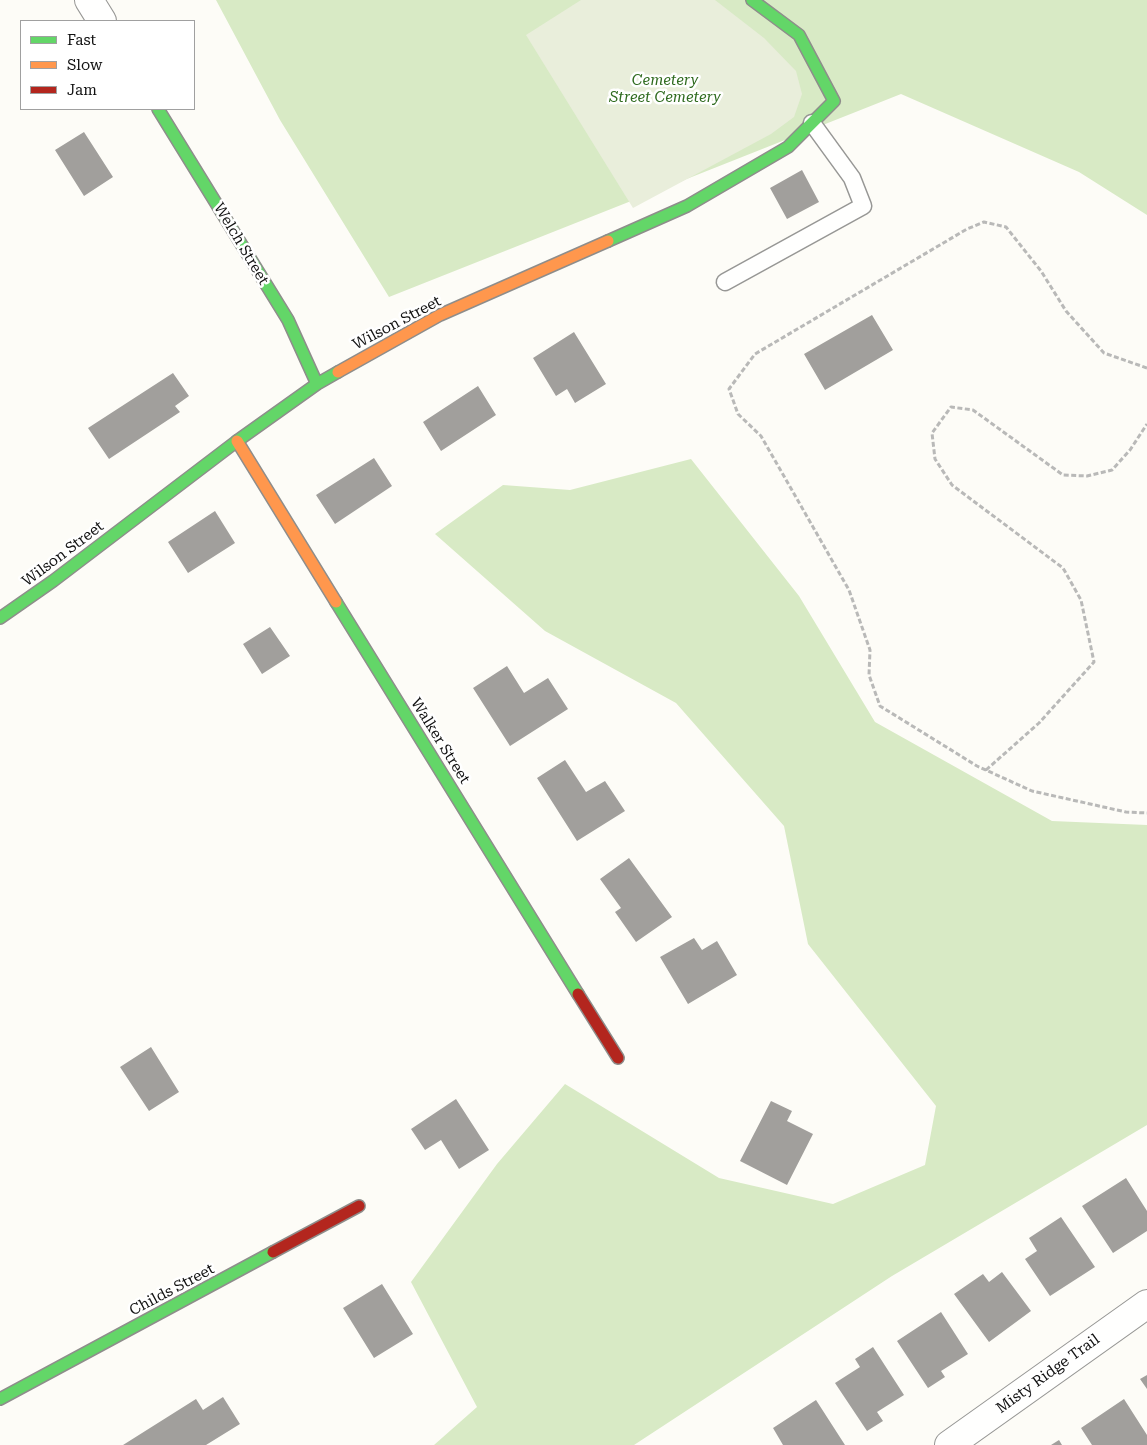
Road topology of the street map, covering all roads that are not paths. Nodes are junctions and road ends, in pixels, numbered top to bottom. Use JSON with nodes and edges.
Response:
{"nodes":[{"id":1,"x":89,"y":0,"type":"edge"},
{"id":2,"x":752,"y":0,"type":"edge"},
{"id":3,"x":101,"y":20,"type":"edge"},
{"id":4,"x":159,"y":110,"type":"edge"},
{"id":5,"x":812,"y":123,"type":"junction"},
{"id":6,"x":725,"y":282,"type":"dead end"},
{"id":7,"x":316,"y":384,"type":"junction"},
{"id":8,"x":237,"y":440,"type":"junction"},
{"id":9,"x":0,"y":618,"type":"edge"},
{"id":10,"x":618,"y":1058,"type":"dead end"},
{"id":11,"x":359,"y":1206,"type":"dead end"},
{"id":12,"x":1147,"y":1304,"type":"edge"},
{"id":13,"x":0,"y":1400,"type":"edge"},
{"id":14,"x":949,"y":1445,"type":"edge"}],
"edges":[{"from":1,"to":3,"type":"street"},
{"from":2,"to":5,"type":"street","name":"Wilson Street"},
{"from":4,"to":7,"type":"street","name":"Welch Street"},
{"from":5,"to":6,"type":"lane"},
{"from":5,"to":7,"type":"street","name":"Wilson Street"},
{"from":7,"to":8,"type":"street","name":"Wilson Street"},
{"from":8,"to":9,"type":"street","name":"Wilson Street"},
{"from":8,"to":10,"type":"street","name":"Walker Street"},
{"from":11,"to":13,"type":"street","name":"Childs Street"},
{"from":12,"to":14,"type":"street","name":"Misty Ridge Trail"}]}
